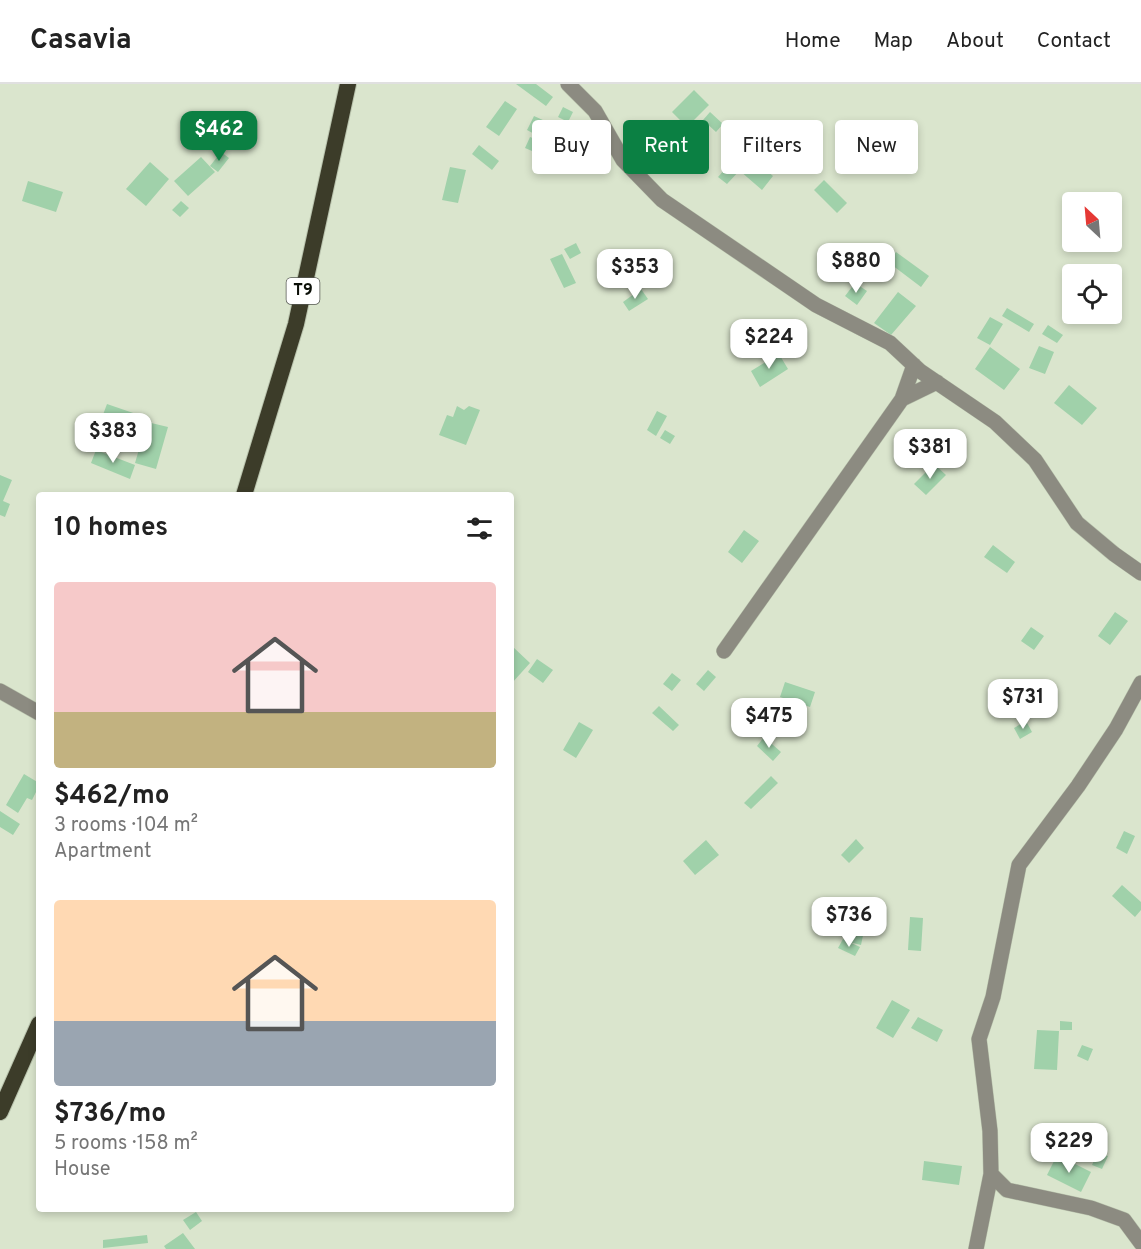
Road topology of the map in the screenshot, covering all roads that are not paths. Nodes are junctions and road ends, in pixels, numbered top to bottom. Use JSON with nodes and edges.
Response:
{"nodes":[{"id":1,"x":348,"y":84,"type":"edge"},
{"id":2,"x":568,"y":84,"type":"edge"},
{"id":3,"x":914,"y":365,"type":"junction"},
{"id":4,"x":937,"y":382,"type":"junction"},
{"id":5,"x":902,"y":399,"type":"junction"},
{"id":6,"x":245,"y":492,"type":"edge"},
{"id":7,"x":1141,"y":573,"type":"edge"},
{"id":8,"x":724,"y":651,"type":"dead end"},
{"id":9,"x":1141,"y":683,"type":"edge"},
{"id":10,"x":0,"y":691,"type":"edge"},
{"id":11,"x":36,"y":711,"type":"edge"},
{"id":12,"x":36,"y":1031,"type":"edge"},
{"id":13,"x":0,"y":1112,"type":"edge"},
{"id":14,"x":991,"y":1174,"type":"junction"},
{"id":15,"x":1141,"y":1243,"type":"edge"},
{"id":16,"x":976,"y":1249,"type":"edge"}],
"edges":[{"from":1,"to":6,"type":"highway","number":"T9"},
{"from":2,"to":3,"type":"street"},
{"from":3,"to":4,"type":"street"},
{"from":3,"to":5,"type":"street"},
{"from":4,"to":5,"type":"street"},
{"from":4,"to":7,"type":"street"},
{"from":5,"to":8,"type":"street"},
{"from":9,"to":14,"type":"street"},
{"from":10,"to":11,"type":"street"},
{"from":12,"to":13,"type":"highway"},
{"from":14,"to":15,"type":"street"},
{"from":14,"to":16,"type":"street"}]}
